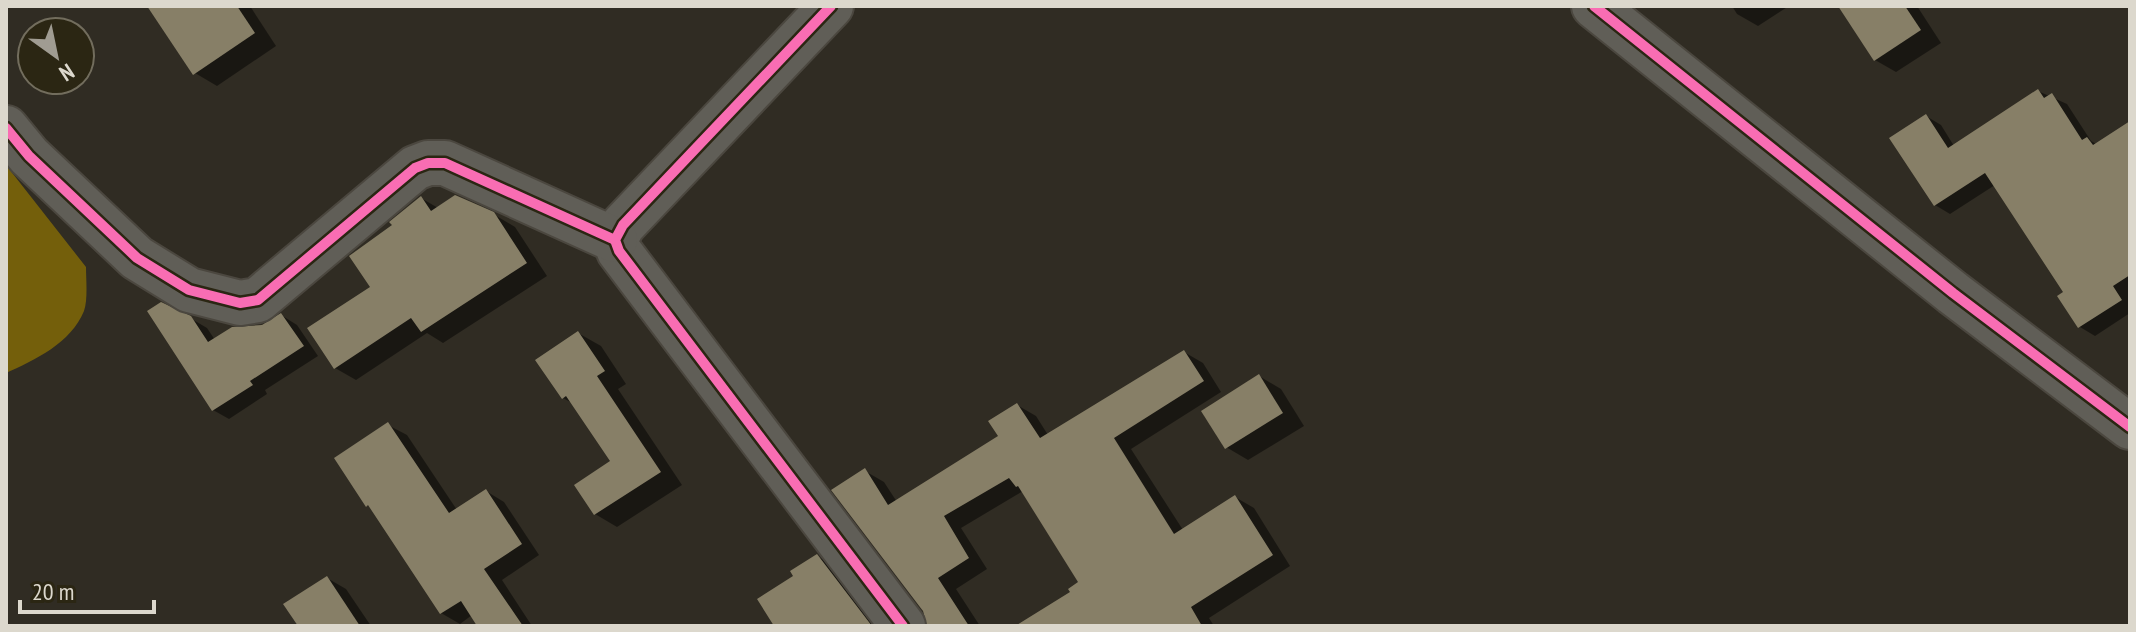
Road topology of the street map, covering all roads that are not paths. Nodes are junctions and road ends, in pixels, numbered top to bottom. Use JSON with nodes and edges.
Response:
{"nodes":[{"id":1,"x":831,"y":6,"type":"edge"},
{"id":2,"x":1594,"y":6,"type":"edge"},
{"id":3,"x":6,"y":128,"type":"edge"},
{"id":4,"x":615,"y":240,"type":"junction"},
{"id":5,"x":2130,"y":427,"type":"edge"},
{"id":6,"x":903,"y":626,"type":"edge"}],
"edges":[{"from":1,"to":4,"type":"street"},
{"from":2,"to":5,"type":"street"},
{"from":3,"to":4,"type":"street"},
{"from":4,"to":6,"type":"street"}]}
